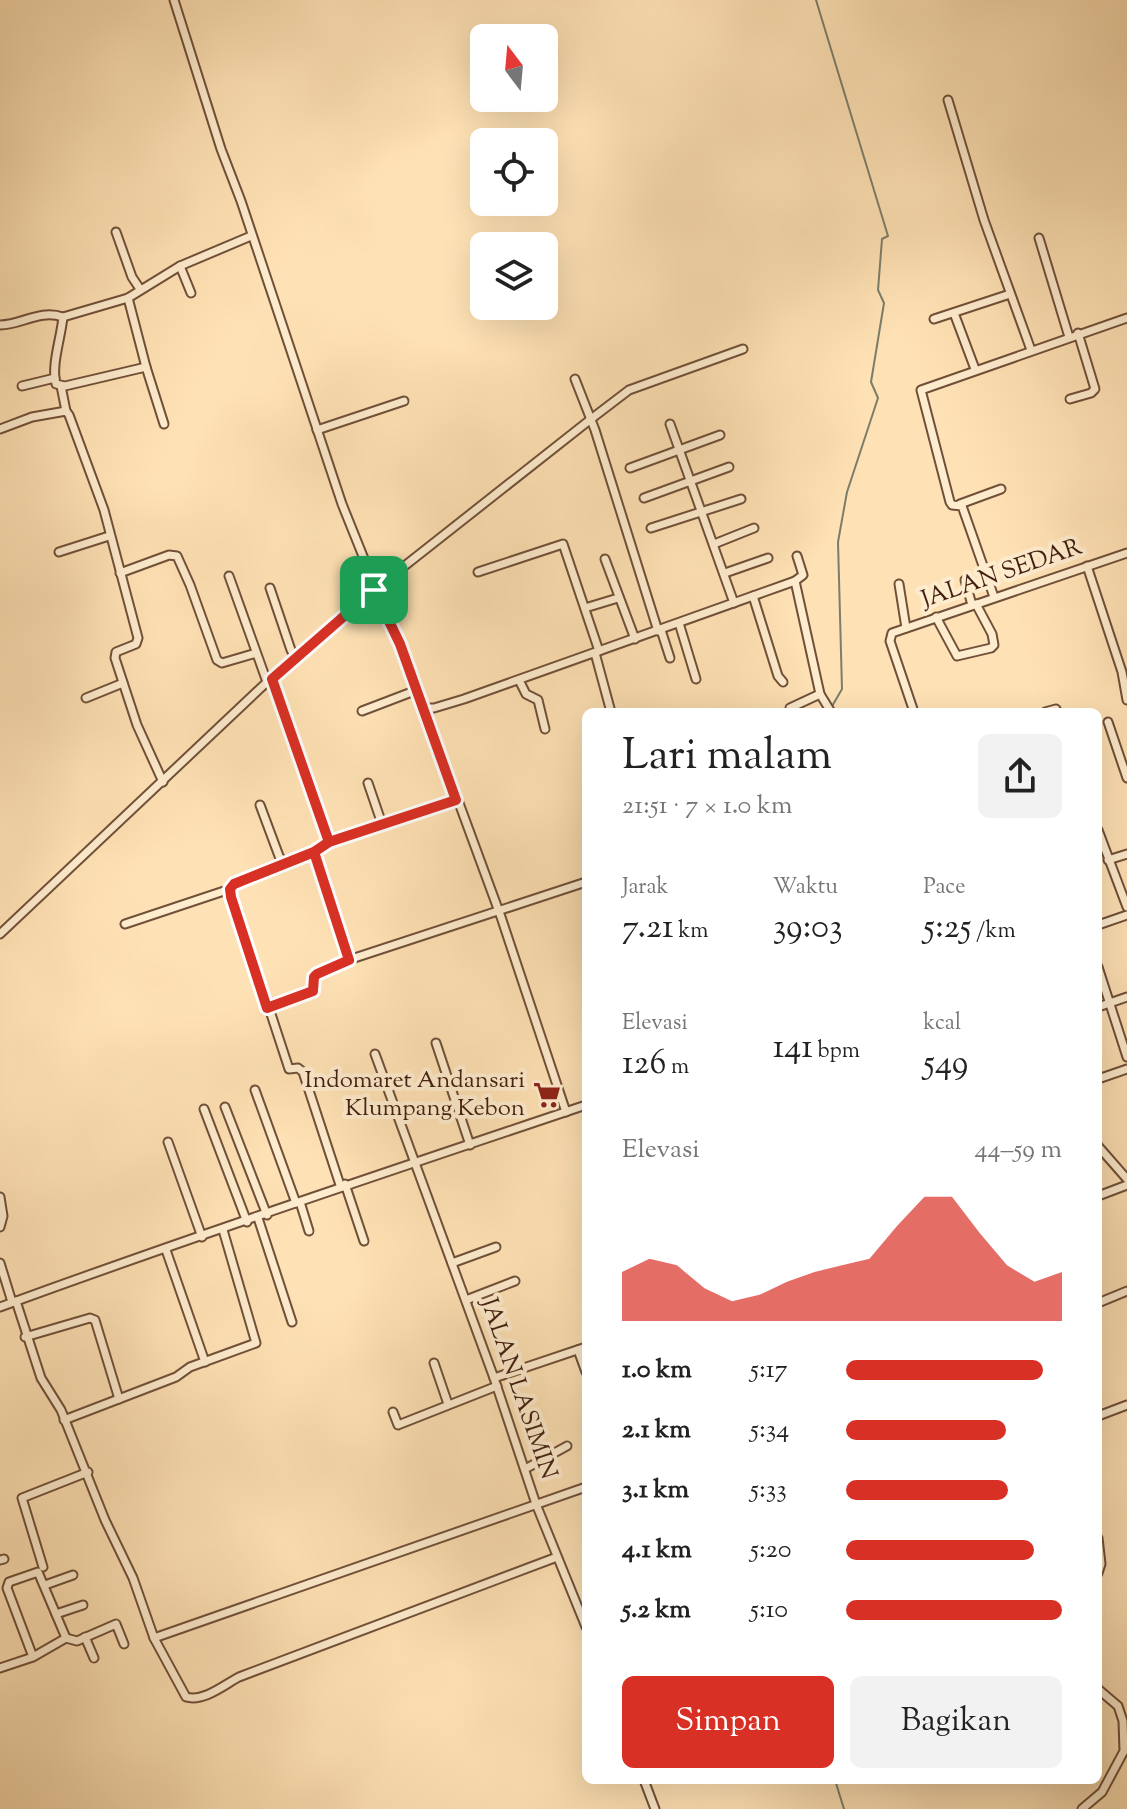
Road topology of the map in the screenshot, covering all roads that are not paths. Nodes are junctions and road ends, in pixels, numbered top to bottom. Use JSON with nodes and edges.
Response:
{"nodes":[{"id":1,"x":174,"y":0,"type":"edge"},
{"id":2,"x":948,"y":100,"type":"dead end"},
{"id":3,"x":116,"y":232,"type":"dead end"},
{"id":4,"x":251,"y":236,"type":"junction"},
{"id":5,"x":1039,"y":238,"type":"dead end"},
{"id":6,"x":180,"y":266,"type":"junction"},
{"id":7,"x":140,"y":289,"type":"junction"},
{"id":8,"x":191,"y":293,"type":"dead end"},
{"id":9,"x":1010,"y":294,"type":"junction"},
{"id":10,"x":128,"y":298,"type":"junction"},
{"id":11,"x":954,"y":313,"type":"junction"},
{"id":12,"x":63,"y":317,"type":"junction"},
{"id":13,"x":1127,"y":318,"type":"edge"},
{"id":14,"x":934,"y":319,"type":"dead end"},
{"id":15,"x":0,"y":325,"type":"edge"},
{"id":16,"x":1078,"y":333,"type":"junction"},
{"id":17,"x":1069,"y":337,"type":"junction"},
{"id":18,"x":743,"y":349,"type":"dead end"},
{"id":19,"x":1031,"y":350,"type":"junction"},
{"id":20,"x":146,"y":367,"type":"junction"},
{"id":21,"x":975,"y":369,"type":"junction"},
{"id":22,"x":55,"y":378,"type":"junction"},
{"id":23,"x":575,"y":379,"type":"dead end"},
{"id":24,"x":22,"y":386,"type":"dead end"},
{"id":25,"x":61,"y":386,"type":"junction"},
{"id":26,"x":1070,"y":399,"type":"dead end"},
{"id":27,"x":404,"y":401,"type":"dead end"},
{"id":28,"x":66,"y":411,"type":"junction"},
{"id":29,"x":164,"y":424,"type":"dead end"},
{"id":30,"x":670,"y":424,"type":"dead end"},
{"id":31,"x":593,"y":425,"type":"junction"},
{"id":32,"x":0,"y":429,"type":"edge"},
{"id":33,"x":317,"y":430,"type":"junction"},
{"id":34,"x":720,"y":435,"type":"dead end"},
{"id":35,"x":678,"y":451,"type":"junction"},
{"id":36,"x":729,"y":467,"type":"dead end"},
{"id":37,"x":630,"y":468,"type":"dead end"},
{"id":38,"x":690,"y":482,"type":"junction"},
{"id":39,"x":1001,"y":489,"type":"dead end"},
{"id":40,"x":644,"y":498,"type":"dead end"},
{"id":41,"x":741,"y":499,"type":"dead end"},
{"id":42,"x":960,"y":504,"type":"junction"},
{"id":43,"x":702,"y":512,"type":"junction"},
{"id":44,"x":651,"y":528,"type":"dead end"},
{"id":45,"x":754,"y":528,"type":"dead end"},
{"id":46,"x":109,"y":536,"type":"junction"},
{"id":47,"x":714,"y":544,"type":"junction"},
{"id":48,"x":59,"y":552,"type":"dead end"},
{"id":49,"x":1127,"y":553,"type":"edge"},
{"id":50,"x":797,"y":556,"type":"dead end"},
{"id":51,"x":768,"y":558,"type":"dead end"},
{"id":52,"x":605,"y":559,"type":"dead end"},
{"id":53,"x":1087,"y":566,"type":"junction"},
{"id":54,"x":478,"y":572,"type":"dead end"},
{"id":55,"x":120,"y":573,"type":"junction"},
{"id":56,"x":725,"y":573,"type":"junction"},
{"id":57,"x":229,"y":576,"type":"dead end"},
{"id":58,"x":965,"y":580,"type":"dead end"},
{"id":59,"x":795,"y":581,"type":"junction"},
{"id":60,"x":899,"y":584,"type":"dead end"},
{"id":61,"x":270,"y":588,"type":"dead end"},
{"id":62,"x":374,"y":590,"type":"junction"},
{"id":63,"x":753,"y":596,"type":"junction"},
{"id":64,"x":994,"y":597,"type":"junction"},
{"id":65,"x":618,"y":598,"type":"junction"},
{"id":66,"x":734,"y":603,"type":"junction"},
{"id":67,"x":974,"y":604,"type":"junction"},
{"id":68,"x":585,"y":608,"type":"junction"},
{"id":69,"x":936,"y":617,"type":"junction"},
{"id":70,"x":679,"y":623,"type":"junction"},
{"id":71,"x":906,"y":628,"type":"junction"},
{"id":72,"x":660,"y":630,"type":"junction"},
{"id":73,"x":635,"y":639,"type":"junction"},
{"id":74,"x":597,"y":652,"type":"junction"},
{"id":75,"x":256,"y":653,"type":"junction"},
{"id":76,"x":296,"y":658,"type":"junction"},
{"id":77,"x":670,"y":658,"type":"dead end"},
{"id":78,"x":696,"y":679,"type":"dead end"},
{"id":79,"x":270,"y":680,"type":"junction"},
{"id":80,"x":519,"y":680,"type":"junction"},
{"id":81,"x":783,"y":682,"type":"dead end"},
{"id":82,"x":123,"y":683,"type":"junction"},
{"id":83,"x":417,"y":690,"type":"junction"},
{"id":84,"x":86,"y":698,"type":"dead end"},
{"id":85,"x":822,"y":698,"type":"junction"},
{"id":86,"x":1127,"y":700,"type":"edge"},
{"id":87,"x":424,"y":708,"type":"junction"},
{"id":88,"x":610,"y":708,"type":"edge"},
{"id":89,"x":790,"y":708,"type":"dead end"},
{"id":90,"x":829,"y":708,"type":"edge"},
{"id":91,"x":912,"y":708,"type":"edge"},
{"id":92,"x":362,"y":711,"type":"dead end"},
{"id":93,"x":1108,"y":722,"type":"dead end"},
{"id":94,"x":545,"y":729,"type":"dead end"},
{"id":95,"x":1127,"y":778,"type":"edge"},
{"id":96,"x":163,"y":782,"type":"junction"},
{"id":97,"x":368,"y":783,"type":"dead end"},
{"id":98,"x":456,"y":800,"type":"junction"},
{"id":99,"x":260,"y":805,"type":"dead end"},
{"id":100,"x":382,"y":824,"type":"junction"},
{"id":101,"x":329,"y":842,"type":"junction"},
{"id":102,"x":1102,"y":842,"type":"edge"},
{"id":103,"x":314,"y":852,"type":"junction"},
{"id":104,"x":1127,"y":854,"type":"edge"},
{"id":105,"x":1108,"y":860,"type":"junction"},
{"id":106,"x":285,"y":864,"type":"junction"},
{"id":107,"x":582,"y":883,"type":"edge"},
{"id":108,"x":230,"y":889,"type":"junction"},
{"id":109,"x":1127,"y":907,"type":"edge"},
{"id":110,"x":499,"y":913,"type":"junction"},
{"id":111,"x":1127,"y":915,"type":"edge"},
{"id":112,"x":125,"y":924,"type":"dead end"},
{"id":113,"x":1102,"y":924,"type":"edge"},
{"id":114,"x":0,"y":934,"type":"edge"},
{"id":115,"x":349,"y":960,"type":"junction"},
{"id":116,"x":1102,"y":980,"type":"edge"},
{"id":117,"x":1127,"y":997,"type":"edge"},
{"id":118,"x":1109,"y":1003,"type":"junction"},
{"id":119,"x":1102,"y":1006,"type":"edge"},
{"id":120,"x":267,"y":1008,"type":"junction"},
{"id":121,"x":436,"y":1043,"type":"dead end"},
{"id":122,"x":375,"y":1054,"type":"dead end"},
{"id":123,"x":1127,"y":1057,"type":"edge"},
{"id":124,"x":1127,"y":1069,"type":"edge"},
{"id":125,"x":1102,"y":1078,"type":"edge"},
{"id":126,"x":255,"y":1090,"type":"dead end"},
{"id":127,"x":582,"y":1106,"type":"edge"},
{"id":128,"x":225,"y":1107,"type":"dead end"},
{"id":129,"x":204,"y":1109,"type":"dead end"},
{"id":130,"x":566,"y":1112,"type":"junction"},
{"id":131,"x":168,"y":1142,"type":"dead end"},
{"id":132,"x":470,"y":1145,"type":"junction"},
{"id":133,"x":1102,"y":1151,"type":"edge"},
{"id":134,"x":416,"y":1162,"type":"junction"},
{"id":135,"x":1127,"y":1182,"type":"edge"},
{"id":136,"x":343,"y":1185,"type":"junction"},
{"id":137,"x":1102,"y":1194,"type":"edge"},
{"id":138,"x":1,"y":1201,"type":"edge"},
{"id":139,"x":298,"y":1203,"type":"junction"},
{"id":140,"x":267,"y":1215,"type":"junction"},
{"id":141,"x":258,"y":1218,"type":"junction"},
{"id":142,"x":247,"y":1222,"type":"junction"},
{"id":143,"x":0,"y":1227,"type":"edge"},
{"id":144,"x":223,"y":1230,"type":"junction"},
{"id":145,"x":309,"y":1231,"type":"dead end"},
{"id":146,"x":202,"y":1237,"type":"junction"},
{"id":147,"x":364,"y":1241,"type":"dead end"},
{"id":148,"x":496,"y":1247,"type":"dead end"},
{"id":149,"x":166,"y":1250,"type":"junction"},
{"id":150,"x":0,"y":1263,"type":"edge"},
{"id":151,"x":452,"y":1263,"type":"junction"},
{"id":152,"x":515,"y":1281,"type":"dead end"},
{"id":153,"x":1127,"y":1291,"type":"edge"},
{"id":154,"x":466,"y":1300,"type":"junction"},
{"id":155,"x":1102,"y":1301,"type":"edge"},
{"id":156,"x":14,"y":1302,"type":"junction"},
{"id":157,"x":0,"y":1307,"type":"edge"},
{"id":158,"x":292,"y":1322,"type":"dead end"},
{"id":159,"x":25,"y":1337,"type":"junction"},
{"id":160,"x":582,"y":1349,"type":"edge"},
{"id":161,"x":205,"y":1362,"type":"junction"},
{"id":162,"x":434,"y":1363,"type":"dead end"},
{"id":163,"x":496,"y":1382,"type":"junction"},
{"id":164,"x":119,"y":1399,"type":"junction"},
{"id":165,"x":448,"y":1404,"type":"junction"},
{"id":166,"x":1127,"y":1405,"type":"edge"},
{"id":167,"x":393,"y":1412,"type":"dead end"},
{"id":168,"x":1102,"y":1414,"type":"edge"},
{"id":169,"x":64,"y":1420,"type":"junction"},
{"id":170,"x":567,"y":1446,"type":"dead end"},
{"id":171,"x":525,"y":1469,"type":"junction"},
{"id":172,"x":88,"y":1472,"type":"junction"},
{"id":173,"x":582,"y":1488,"type":"edge"},
{"id":174,"x":536,"y":1504,"type":"junction"},
{"id":175,"x":557,"y":1557,"type":"junction"},
{"id":176,"x":43,"y":1567,"type":"dead end"},
{"id":177,"x":73,"y":1575,"type":"dead end"},
{"id":178,"x":45,"y":1585,"type":"junction"},
{"id":179,"x":83,"y":1605,"type":"dead end"},
{"id":180,"x":56,"y":1614,"type":"junction"},
{"id":181,"x":582,"y":1617,"type":"edge"},
{"id":182,"x":85,"y":1637,"type":"junction"},
{"id":183,"x":66,"y":1638,"type":"junction"},
{"id":184,"x":154,"y":1638,"type":"junction"},
{"id":185,"x":124,"y":1644,"type":"dead end"},
{"id":186,"x":33,"y":1657,"type":"junction"},
{"id":187,"x":94,"y":1658,"type":"dead end"},
{"id":188,"x":0,"y":1668,"type":"edge"},
{"id":189,"x":1102,"y":1692,"type":"edge"},
{"id":190,"x":646,"y":1784,"type":"edge"},
{"id":191,"x":655,"y":1809,"type":"edge"},
{"id":192,"x":1082,"y":1809,"type":"edge"}],
"edges":[{"from":1,"to":4,"type":"street"},
{"from":2,"to":9,"type":"street"},
{"from":3,"to":7,"type":"street"},
{"from":4,"to":6,"type":"street"},
{"from":4,"to":33,"type":"street"},
{"from":5,"to":17,"type":"street"},
{"from":6,"to":7,"type":"street"},
{"from":6,"to":8,"type":"street"},
{"from":7,"to":10,"type":"street"},
{"from":9,"to":11,"type":"street"},
{"from":9,"to":19,"type":"street"},
{"from":10,"to":12,"type":"street"},
{"from":10,"to":20,"type":"street"},
{"from":11,"to":14,"type":"street"},
{"from":11,"to":21,"type":"street"},
{"from":12,"to":15,"type":"street"},
{"from":12,"to":22,"type":"street"},
{"from":13,"to":16,"type":"street"},
{"from":16,"to":17,"type":"street"},
{"from":16,"to":26,"type":"street"},
{"from":17,"to":19,"type":"street"},
{"from":18,"to":31,"type":"street"},
{"from":19,"to":21,"type":"street"},
{"from":20,"to":25,"type":"street"},
{"from":20,"to":29,"type":"street"},
{"from":21,"to":42,"type":"street"},
{"from":22,"to":24,"type":"street"},
{"from":22,"to":25,"type":"street"},
{"from":23,"to":31,"type":"street"},
{"from":25,"to":28,"type":"street"},
{"from":27,"to":33,"type":"street"},
{"from":28,"to":32,"type":"street"},
{"from":28,"to":46,"type":"street"},
{"from":30,"to":35,"type":"street"},
{"from":31,"to":62,"type":"street"},
{"from":31,"to":72,"type":"street"},
{"from":33,"to":62,"type":"street"},
{"from":34,"to":35,"type":"street"},
{"from":35,"to":37,"type":"street"},
{"from":35,"to":38,"type":"street"},
{"from":36,"to":38,"type":"street"},
{"from":38,"to":40,"type":"street"},
{"from":38,"to":43,"type":"street"},
{"from":39,"to":42,"type":"street"},
{"from":41,"to":43,"type":"street"},
{"from":42,"to":64,"type":"street"},
{"from":43,"to":44,"type":"street"},
{"from":43,"to":47,"type":"street"},
{"from":45,"to":47,"type":"street"},
{"from":46,"to":48,"type":"street"},
{"from":46,"to":55,"type":"street"},
{"from":47,"to":56,"type":"street"},
{"from":49,"to":53,"type":"street","name":"JALAN SEDAR"},
{"from":50,"to":59,"type":"street"},
{"from":51,"to":56,"type":"street"},
{"from":52,"to":65,"type":"street"},
{"from":53,"to":64,"type":"street","name":"JALAN SEDAR"},
{"from":53,"to":86,"type":"street"},
{"from":54,"to":68,"type":"street"},
{"from":55,"to":75,"type":"street"},
{"from":55,"to":82,"type":"street"},
{"from":56,"to":66,"type":"street"},
{"from":57,"to":75,"type":"street"},
{"from":58,"to":67,"type":"street"},
{"from":59,"to":63,"type":"street"},
{"from":59,"to":85,"type":"street"},
{"from":60,"to":71,"type":"street"},
{"from":61,"to":76,"type":"street"},
{"from":62,"to":76,"type":"street"},
{"from":62,"to":83,"type":"street"},
{"from":63,"to":66,"type":"street"},
{"from":63,"to":81,"type":"street"},
{"from":64,"to":67,"type":"street","name":"JALAN SEDAR"},
{"from":65,"to":68,"type":"street"},
{"from":65,"to":73,"type":"street"},
{"from":66,"to":70,"type":"street"},
{"from":67,"to":69,"type":"street","name":"JALAN SEDAR"},
{"from":67,"to":69,"type":"street"},
{"from":68,"to":74,"type":"street"},
{"from":69,"to":71,"type":"street","name":"JALAN SEDAR"},
{"from":70,"to":72,"type":"street"},
{"from":70,"to":78,"type":"street"},
{"from":71,"to":91,"type":"street","name":"JALAN SEDAR"},
{"from":72,"to":73,"type":"street"},
{"from":72,"to":77,"type":"street"},
{"from":73,"to":74,"type":"street"},
{"from":74,"to":80,"type":"street"},
{"from":74,"to":88,"type":"street"},
{"from":75,"to":79,"type":"street"},
{"from":76,"to":79,"type":"street"},
{"from":79,"to":96,"type":"street"},
{"from":79,"to":101,"type":"street"},
{"from":80,"to":87,"type":"street"},
{"from":80,"to":94,"type":"street"},
{"from":82,"to":84,"type":"street"},
{"from":82,"to":96,"type":"street"},
{"from":83,"to":87,"type":"street"},
{"from":83,"to":92,"type":"street"},
{"from":85,"to":89,"type":"street"},
{"from":85,"to":90,"type":"street"},
{"from":87,"to":98,"type":"street"},
{"from":93,"to":95,"type":"street"},
{"from":96,"to":114,"type":"street"},
{"from":97,"to":100,"type":"street"},
{"from":98,"to":100,"type":"street"},
{"from":98,"to":110,"type":"street"},
{"from":99,"to":106,"type":"street"},
{"from":100,"to":101,"type":"street"},
{"from":101,"to":103,"type":"street"},
{"from":102,"to":105,"type":"street"},
{"from":103,"to":106,"type":"street"},
{"from":103,"to":115,"type":"street"},
{"from":104,"to":105,"type":"street"},
{"from":105,"to":109,"type":"street"},
{"from":106,"to":108,"type":"street"},
{"from":107,"to":110,"type":"street"},
{"from":108,"to":112,"type":"street"},
{"from":108,"to":120,"type":"street"},
{"from":110,"to":115,"type":"street"},
{"from":110,"to":130,"type":"street"},
{"from":111,"to":113,"type":"street"},
{"from":115,"to":120,"type":"street"},
{"from":116,"to":118,"type":"street"},
{"from":117,"to":118,"type":"street"},
{"from":118,"to":119,"type":"street"},
{"from":118,"to":123,"type":"street"},
{"from":120,"to":136,"type":"street"},
{"from":121,"to":132,"type":"street"},
{"from":122,"to":134,"type":"street","name":"JALAN LASIMIN"},
{"from":124,"to":125,"type":"street"},
{"from":126,"to":139,"type":"street"},
{"from":127,"to":130,"type":"street"},
{"from":128,"to":140,"type":"street"},
{"from":129,"to":142,"type":"street"},
{"from":130,"to":132,"type":"street"},
{"from":131,"to":146,"type":"street"},
{"from":132,"to":134,"type":"street"},
{"from":133,"to":135,"type":"street"},
{"from":134,"to":136,"type":"street"},
{"from":134,"to":151,"type":"street","name":"JALAN LASIMIN"},
{"from":135,"to":137,"type":"street"},
{"from":136,"to":139,"type":"street"},
{"from":136,"to":147,"type":"street"},
{"from":138,"to":143,"type":"street"},
{"from":139,"to":140,"type":"street"},
{"from":139,"to":145,"type":"street"},
{"from":140,"to":141,"type":"street"},
{"from":141,"to":142,"type":"street"},
{"from":141,"to":158,"type":"street"},
{"from":142,"to":144,"type":"street"},
{"from":144,"to":146,"type":"street"},
{"from":144,"to":161,"type":"street"},
{"from":146,"to":149,"type":"street"},
{"from":148,"to":151,"type":"street"},
{"from":149,"to":156,"type":"street"},
{"from":149,"to":161,"type":"street"},
{"from":150,"to":156,"type":"street"},
{"from":151,"to":154,"type":"street","name":"JALAN LASIMIN"},
{"from":152,"to":154,"type":"street"},
{"from":153,"to":155,"type":"street"},
{"from":154,"to":163,"type":"street","name":"JALAN LASIMIN"},
{"from":156,"to":157,"type":"street"},
{"from":156,"to":159,"type":"street"},
{"from":159,"to":164,"type":"street"},
{"from":159,"to":169,"type":"street"},
{"from":160,"to":163,"type":"street"},
{"from":161,"to":164,"type":"street"},
{"from":162,"to":165,"type":"street"},
{"from":163,"to":165,"type":"street"},
{"from":163,"to":171,"type":"street","name":"JALAN LASIMIN"},
{"from":164,"to":169,"type":"street"},
{"from":165,"to":167,"type":"street"},
{"from":166,"to":168,"type":"street"},
{"from":169,"to":172,"type":"street"},
{"from":170,"to":171,"type":"street"},
{"from":171,"to":174,"type":"street","name":"JALAN LASIMIN"},
{"from":172,"to":176,"type":"street"},
{"from":172,"to":184,"type":"street"},
{"from":173,"to":174,"type":"street"},
{"from":174,"to":175,"type":"street","name":"JALAN LASIMIN"},
{"from":174,"to":184,"type":"street"},
{"from":175,"to":181,"type":"street","name":"JALAN LASIMIN"},
{"from":175,"to":184,"type":"street"},
{"from":177,"to":178,"type":"street"},
{"from":178,"to":180,"type":"street"},
{"from":178,"to":186,"type":"street"},
{"from":179,"to":180,"type":"street"},
{"from":180,"to":183,"type":"street"},
{"from":182,"to":183,"type":"street"},
{"from":182,"to":185,"type":"street"},
{"from":182,"to":187,"type":"street"},
{"from":183,"to":186,"type":"street"},
{"from":186,"to":188,"type":"street"},
{"from":189,"to":192,"type":"street"},
{"from":190,"to":191,"type":"street"}]}
